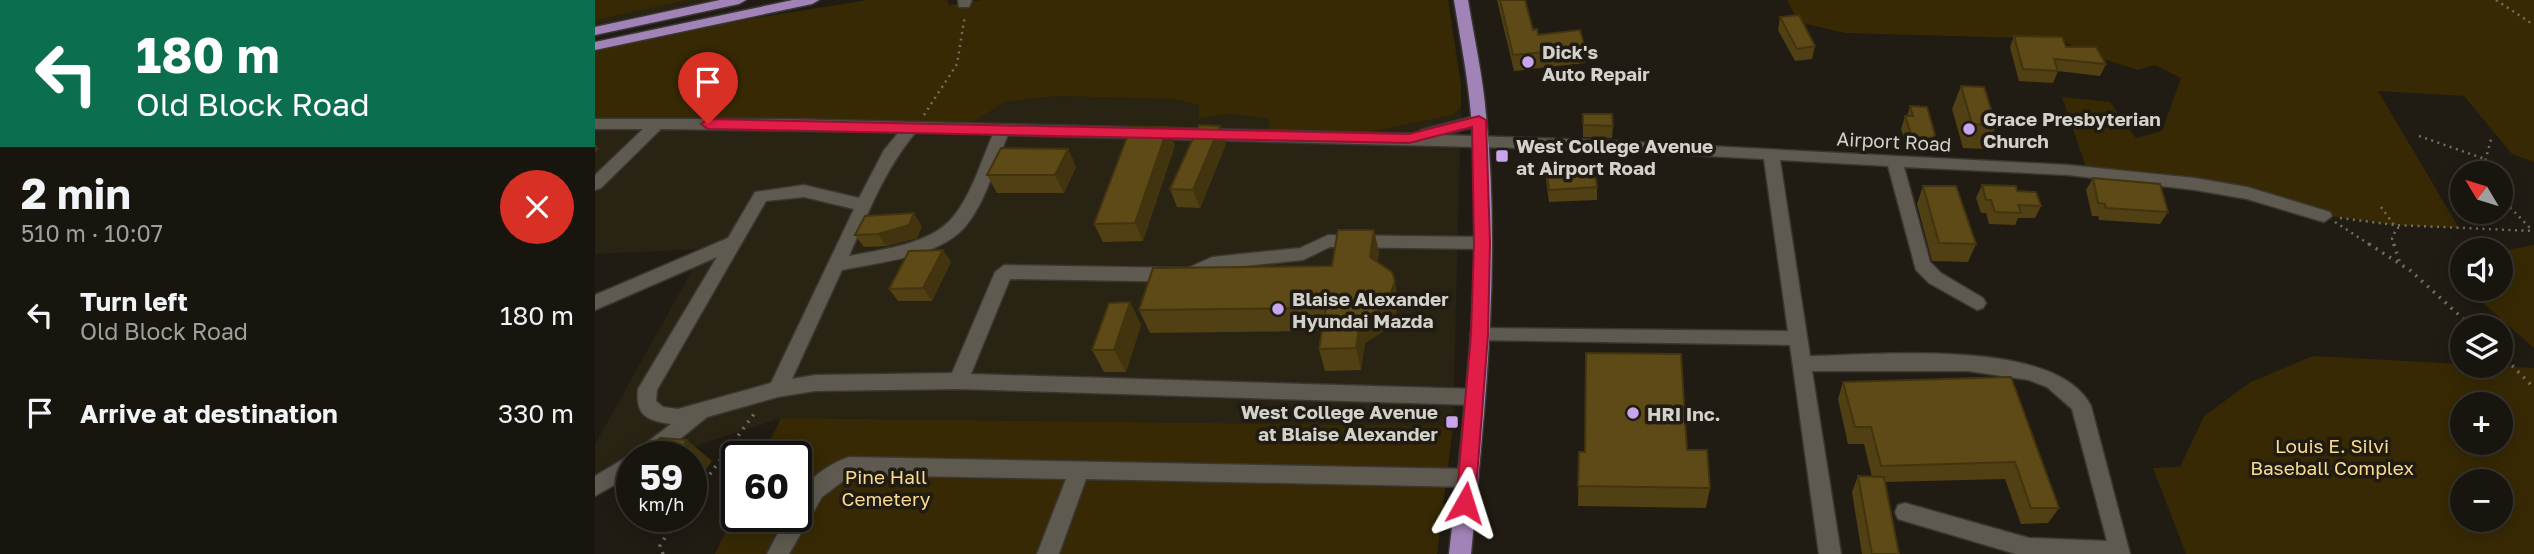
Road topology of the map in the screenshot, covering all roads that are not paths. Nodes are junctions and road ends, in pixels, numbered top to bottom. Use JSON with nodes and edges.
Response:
{"nodes":[{"id":1,"x":739,"y":0,"type":"edge"},
{"id":2,"x":811,"y":0,"type":"edge"},
{"id":3,"x":1461,"y":0,"type":"edge"},
{"id":4,"x":595,"y":31,"type":"edge"},
{"id":5,"x":595,"y":46,"type":"edge"},
{"id":6,"x":1479,"y":120,"type":"junction"},
{"id":7,"x":595,"y":124,"type":"edge"},
{"id":8,"x":657,"y":124,"type":"junction"},
{"id":9,"x":910,"y":129,"type":"junction"},
{"id":10,"x":1003,"y":129,"type":"junction"},
{"id":11,"x":1409,"y":139,"type":"junction"},
{"id":12,"x":1480,"y":142,"type":"junction"},
{"id":13,"x":1771,"y":155,"type":"junction"},
{"id":14,"x":1895,"y":162,"type":"junction"},
{"id":15,"x":595,"y":184,"type":"edge"},
{"id":16,"x":863,"y":205,"type":"junction"},
{"id":17,"x":2324,"y":216,"type":"road end"},
{"id":18,"x":734,"y":242,"type":"junction"},
{"id":19,"x":1482,"y":243,"type":"junction"},
{"id":20,"x":836,"y":265,"type":"junction"},
{"id":21,"x":595,"y":303,"type":"edge"},
{"id":22,"x":1977,"y":303,"type":"dead end"},
{"id":23,"x":1479,"y":335,"type":"junction"},
{"id":24,"x":1798,"y":338,"type":"junction"},
{"id":25,"x":1802,"y":364,"type":"junction"},
{"id":26,"x":958,"y":382,"type":"junction"},
{"id":27,"x":778,"y":389,"type":"junction"},
{"id":28,"x":1475,"y":397,"type":"junction"},
{"id":29,"x":703,"y":411,"type":"junction"},
{"id":30,"x":664,"y":441,"type":"edge"},
{"id":31,"x":1079,"y":471,"type":"junction"},
{"id":32,"x":616,"y":474,"type":"edge"},
{"id":33,"x":1468,"y":478,"type":"junction"},
{"id":34,"x":595,"y":487,"type":"edge"},
{"id":35,"x":1905,"y":512,"type":"dead end"},
{"id":36,"x":778,"y":554,"type":"edge"},
{"id":37,"x":1048,"y":554,"type":"edge"},
{"id":38,"x":1460,"y":554,"type":"edge"},
{"id":39,"x":1830,"y":554,"type":"edge"}],
"edges":[{"from":1,"to":4,"type":"main road"},
{"from":2,"to":5,"type":"main road"},
{"from":3,"to":6,"type":"main road"},
{"from":6,"to":11,"type":"street"},
{"from":6,"to":12,"type":"main road"},
{"from":7,"to":8,"type":"street"},
{"from":8,"to":9,"type":"street"},
{"from":8,"to":15,"type":"street"},
{"from":9,"to":10,"type":"street"},
{"from":9,"to":16,"type":"street"},
{"from":10,"to":11,"type":"street"},
{"from":10,"to":20,"type":"street"},
{"from":11,"to":12,"type":"street","name":"Airport Road"},
{"from":12,"to":13,"type":"street","name":"Airport Road"},
{"from":12,"to":19,"type":"main road"},
{"from":13,"to":14,"type":"street","name":"Airport Road"},
{"from":13,"to":24,"type":"street"},
{"from":14,"to":17,"type":"street","name":"Airport Road"},
{"from":14,"to":22,"type":"street"},
{"from":16,"to":18,"type":"street"},
{"from":16,"to":20,"type":"street"},
{"from":18,"to":21,"type":"street"},
{"from":18,"to":29,"type":"street"},
{"from":19,"to":23,"type":"main road"},
{"from":19,"to":26,"type":"street"},
{"from":20,"to":27,"type":"street"},
{"from":23,"to":24,"type":"street"},
{"from":23,"to":28,"type":"main road"},
{"from":24,"to":25,"type":"street"},
{"from":25,"to":35,"type":"street"},
{"from":25,"to":39,"type":"street"},
{"from":26,"to":27,"type":"street"},
{"from":26,"to":28,"type":"street"},
{"from":27,"to":29,"type":"street"},
{"from":28,"to":33,"type":"main road"},
{"from":29,"to":30,"type":"street"},
{"from":31,"to":33,"type":"street"},
{"from":31,"to":36,"type":"street"},
{"from":31,"to":37,"type":"street"},
{"from":32,"to":34,"type":"street"},
{"from":33,"to":38,"type":"main road"}]}
